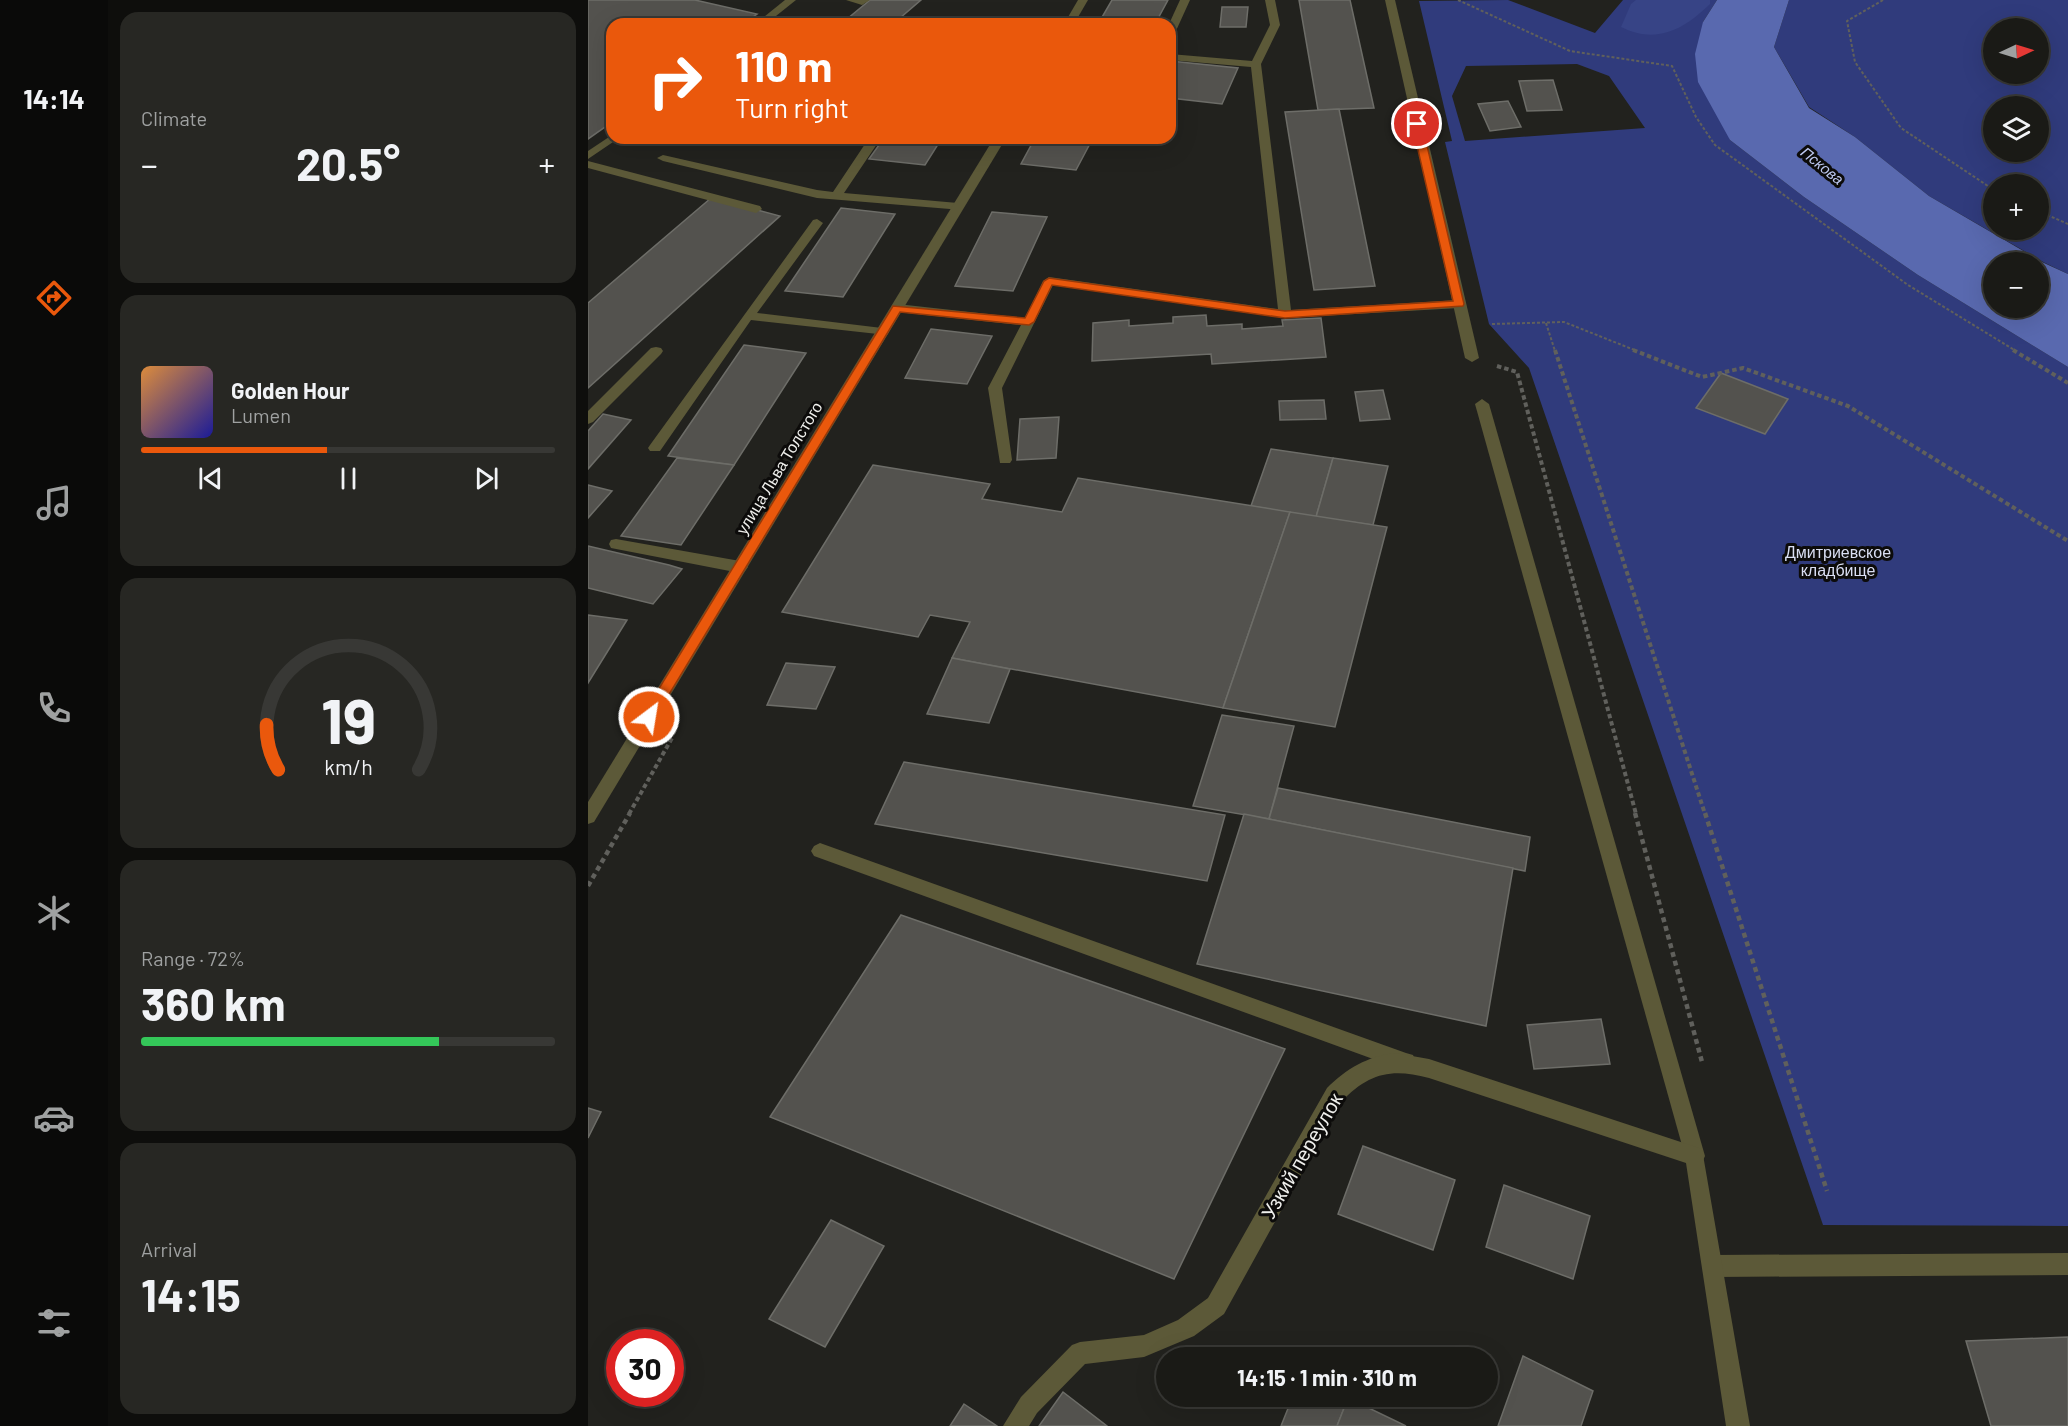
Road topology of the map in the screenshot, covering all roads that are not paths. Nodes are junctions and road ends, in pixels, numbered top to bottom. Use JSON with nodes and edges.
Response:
{"nodes":[{"id":1,"x":791,"y":0,"type":"edge"},
{"id":2,"x":851,"y":0,"type":"edge"},
{"id":3,"x":865,"y":0,"type":"edge"},
{"id":4,"x":1083,"y":0,"type":"edge"},
{"id":5,"x":1185,"y":0,"type":"edge"},
{"id":6,"x":1270,"y":0,"type":"edge"},
{"id":7,"x":1390,"y":0,"type":"edge"},
{"id":8,"x":768,"y":18,"type":"edge"},
{"id":9,"x":1072,"y":18,"type":"edge"},
{"id":10,"x":1176,"y":20,"type":"edge"},
{"id":11,"x":1176,"y":57,"type":"edge"},
{"id":12,"x":1256,"y":64,"type":"junction"},
{"id":13,"x":606,"y":142,"type":"edge"},
{"id":14,"x":871,"y":144,"type":"edge"},
{"id":15,"x":996,"y":144,"type":"edge"},
{"id":16,"x":588,"y":156,"type":"edge"},
{"id":17,"x":663,"y":158,"type":"dead end"},
{"id":18,"x":588,"y":165,"type":"edge"},
{"id":19,"x":836,"y":196,"type":"junction"},
{"id":20,"x":958,"y":207,"type":"junction"},
{"id":21,"x":756,"y":210,"type":"dead end"},
{"id":22,"x":817,"y":223,"type":"dead end"},
{"id":23,"x":1459,"y":304,"type":"junction"},
{"id":24,"x":897,"y":308,"type":"junction"},
{"id":25,"x":1285,"y":314,"type":"junction"},
{"id":26,"x":748,"y":316,"type":"junction"},
{"id":27,"x":1029,"y":322,"type":"junction"},
{"id":28,"x":882,"y":332,"type":"junction"},
{"id":29,"x":656,"y":351,"type":"dead end"},
{"id":30,"x":1472,"y":358,"type":"road end"},
{"id":31,"x":1482,"y":405,"type":"dead end"},
{"id":32,"x":588,"y":419,"type":"edge"},
{"id":33,"x":655,"y":448,"type":"dead end"},
{"id":34,"x":1005,"y":460,"type":"dead end"},
{"id":35,"x":616,"y":544,"type":"dead end"},
{"id":36,"x":740,"y":567,"type":"junction"},
{"id":37,"x":588,"y":817,"type":"edge"},
{"id":38,"x":820,"y":851,"type":"dead end"},
{"id":39,"x":1410,"y":1064,"type":"junction"},
{"id":40,"x":1695,"y":1156,"type":"junction"},
{"id":41,"x":2068,"y":1264,"type":"edge"},
{"id":42,"x":1713,"y":1266,"type":"junction"},
{"id":43,"x":1015,"y":1426,"type":"edge"},
{"id":44,"x":1738,"y":1426,"type":"edge"}],
"edges":[{"from":1,"to":8,"type":"street"},
{"from":2,"to":3,"type":"street"},
{"from":4,"to":9,"type":"street"},
{"from":5,"to":10,"type":"street"},
{"from":6,"to":12,"type":"street"},
{"from":7,"to":23,"type":"street"},
{"from":11,"to":12,"type":"street"},
{"from":12,"to":25,"type":"street"},
{"from":13,"to":16,"type":"street"},
{"from":14,"to":19,"type":"street"},
{"from":15,"to":20,"type":"street","name":"улица Льва Толстого"},
{"from":17,"to":19,"type":"street"},
{"from":18,"to":21,"type":"street"},
{"from":19,"to":20,"type":"street"},
{"from":20,"to":24,"type":"street","name":"улица Льва Толстого"},
{"from":22,"to":26,"type":"street"},
{"from":23,"to":25,"type":"street"},
{"from":23,"to":30,"type":"street"},
{"from":24,"to":27,"type":"street"},
{"from":24,"to":28,"type":"street","name":"улица Льва Толстого"},
{"from":25,"to":27,"type":"street"},
{"from":26,"to":28,"type":"street"},
{"from":26,"to":33,"type":"street"},
{"from":27,"to":34,"type":"street"},
{"from":28,"to":36,"type":"street","name":"улица Льва Толстого"},
{"from":29,"to":32,"type":"street"},
{"from":31,"to":40,"type":"street"},
{"from":35,"to":36,"type":"street"},
{"from":36,"to":37,"type":"street","name":"улица Льва Толстого"},
{"from":38,"to":39,"type":"street"},
{"from":39,"to":40,"type":"street","name":"Узкий переулок"},
{"from":39,"to":43,"type":"street","name":"Узкий переулок"},
{"from":40,"to":42,"type":"street"},
{"from":41,"to":42,"type":"street"},
{"from":42,"to":44,"type":"street"}]}
